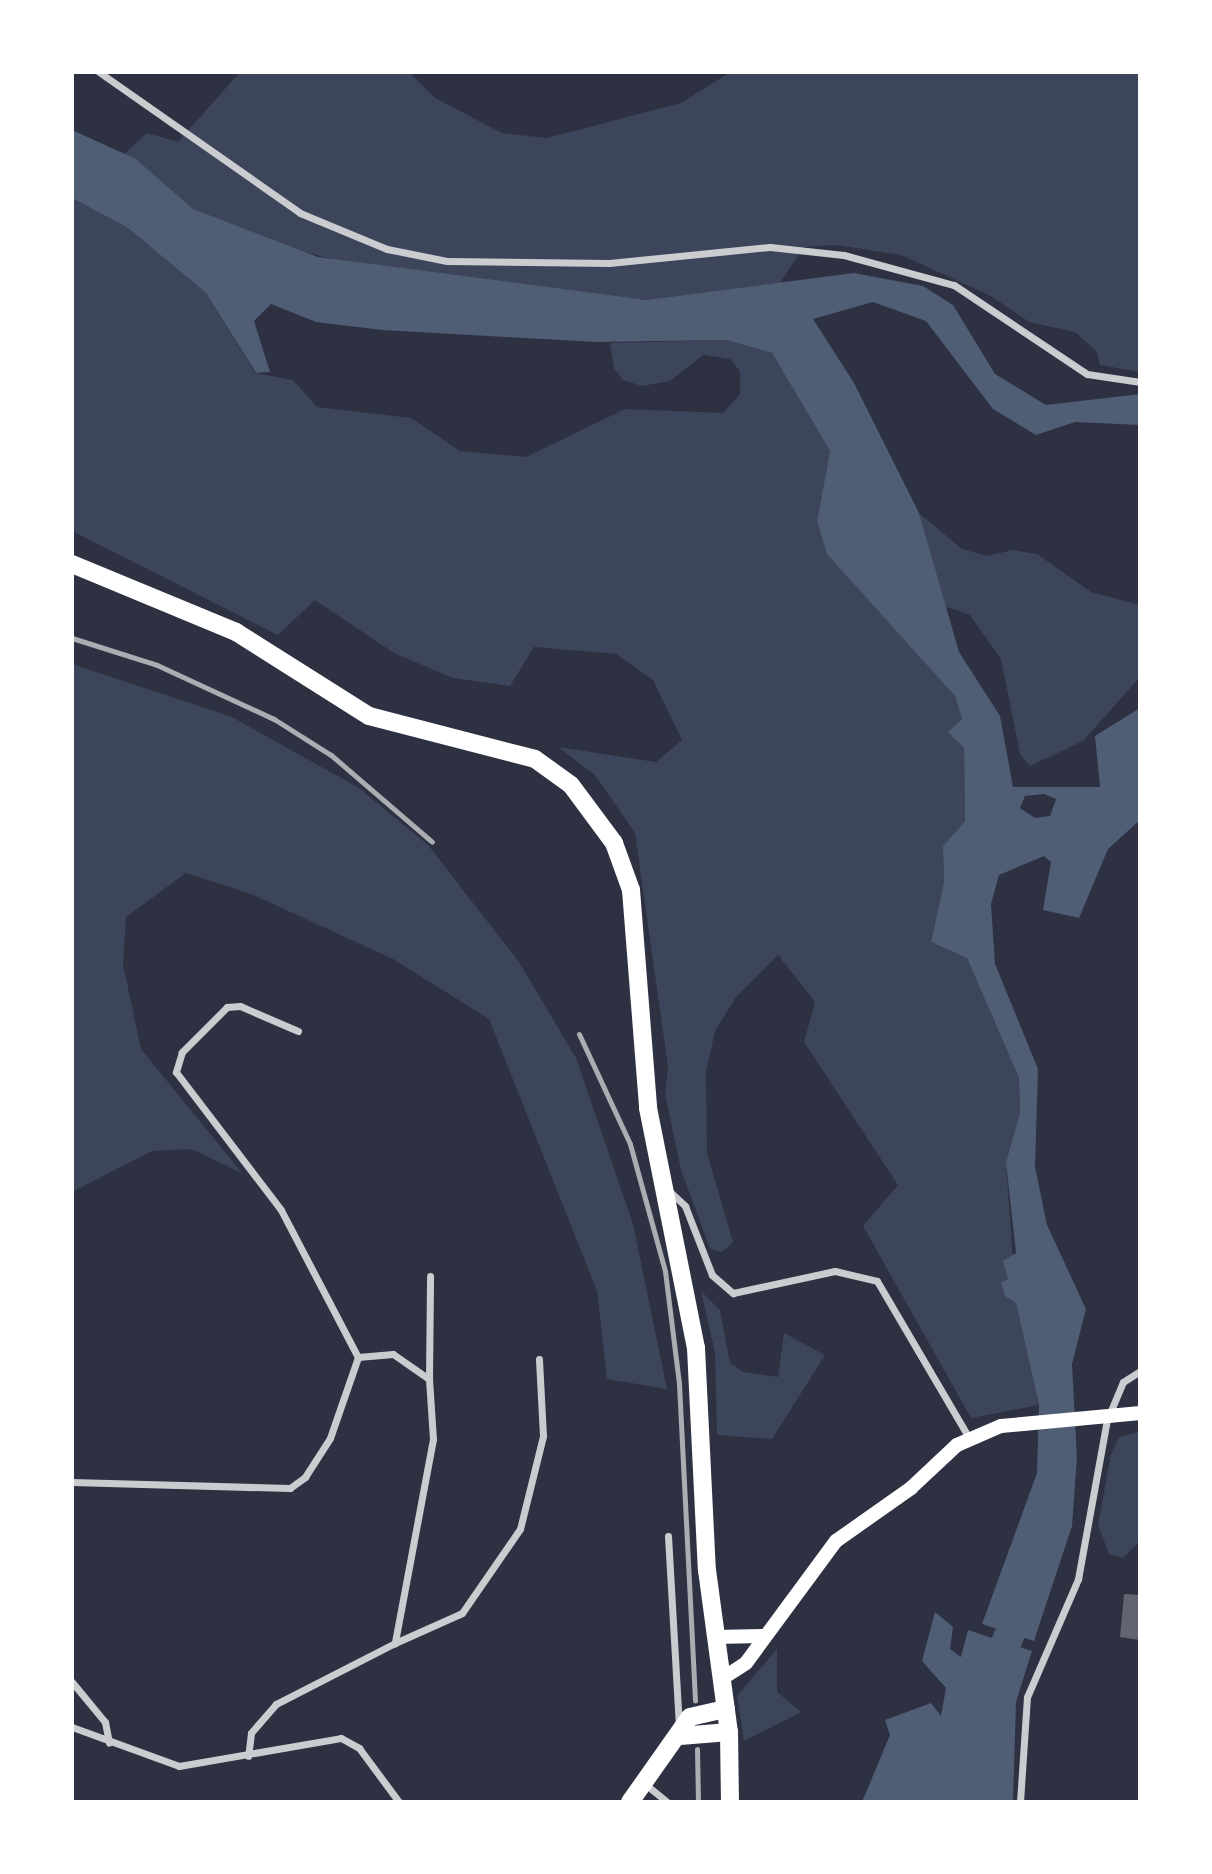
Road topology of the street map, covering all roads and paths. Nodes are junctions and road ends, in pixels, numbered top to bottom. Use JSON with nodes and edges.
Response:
{"nodes":[{"id":1,"x":99,"y":72,"type":"edge"},
{"id":2,"x":1140,"y":382,"type":"edge"},
{"id":3,"x":72,"y":565,"type":"edge"},
{"id":4,"x":298,"y":1031,"type":"dead end"},
{"id":5,"x":663,"y":1189,"type":"junction"},
{"id":6,"x":430,"y":1276,"type":"dead end"},
{"id":7,"x":358,"y":1357,"type":"junction"},
{"id":8,"x":539,"y":1359,"type":"dead end"},
{"id":9,"x":1140,"y":1371,"type":"edge"},
{"id":10,"x":429,"y":1379,"type":"junction"},
{"id":11,"x":1139,"y":1413,"type":"edge"},
{"id":12,"x":1107,"y":1420,"type":"junction"},
{"id":13,"x":969,"y":1438,"type":"junction"},
{"id":14,"x":72,"y":1482,"type":"edge"},
{"id":15,"x":668,"y":1536,"type":"dead end"},
{"id":16,"x":762,"y":1636,"type":"junction"},
{"id":17,"x":716,"y":1637,"type":"junction"},
{"id":18,"x":395,"y":1643,"type":"junction"},
{"id":19,"x":723,"y":1678,"type":"junction"},
{"id":20,"x":72,"y":1682,"type":"edge"},
{"id":21,"x":726,"y":1709,"type":"junction"},
{"id":22,"x":72,"y":1727,"type":"edge"},
{"id":23,"x":729,"y":1732,"type":"junction"},
{"id":24,"x":680,"y":1736,"type":"junction"},
{"id":25,"x":109,"y":1743,"type":"junction"},
{"id":26,"x":248,"y":1756,"type":"junction"},
{"id":27,"x":645,"y":1784,"type":"junction"},
{"id":28,"x":399,"y":1802,"type":"edge"},
{"id":29,"x":630,"y":1802,"type":"edge"},
{"id":30,"x":667,"y":1802,"type":"edge"},
{"id":31,"x":730,"y":1802,"type":"edge"},
{"id":32,"x":1020,"y":1802,"type":"edge"}],
"edges":[{"from":1,"to":2,"type":"street"},
{"from":3,"to":5,"type":"main road"},
{"from":4,"to":7,"type":"street"},
{"from":5,"to":13,"type":"street"},
{"from":5,"to":17,"type":"main road"},
{"from":6,"to":10,"type":"street"},
{"from":7,"to":10,"type":"street"},
{"from":7,"to":14,"type":"street"},
{"from":8,"to":18,"type":"street"},
{"from":9,"to":12,"type":"street"},
{"from":10,"to":18,"type":"street"},
{"from":11,"to":12,"type":"main road"},
{"from":12,"to":13,"type":"main road"},
{"from":12,"to":32,"type":"street"},
{"from":13,"to":16,"type":"main road"},
{"from":15,"to":24,"type":"street"},
{"from":16,"to":17,"type":"main road"},
{"from":16,"to":19,"type":"main road"},
{"from":17,"to":19,"type":"main road"},
{"from":18,"to":26,"type":"street"},
{"from":19,"to":21,"type":"main road"},
{"from":20,"to":25,"type":"street"},
{"from":21,"to":23,"type":"main road"},
{"from":21,"to":24,"type":"main road"},
{"from":22,"to":25,"type":"street"},
{"from":23,"to":24,"type":"main road"},
{"from":23,"to":31,"type":"main road"},
{"from":24,"to":27,"type":"main road"},
{"from":25,"to":26,"type":"street"},
{"from":26,"to":28,"type":"street"},
{"from":27,"to":29,"type":"main road"},
{"from":27,"to":30,"type":"street"}]}
